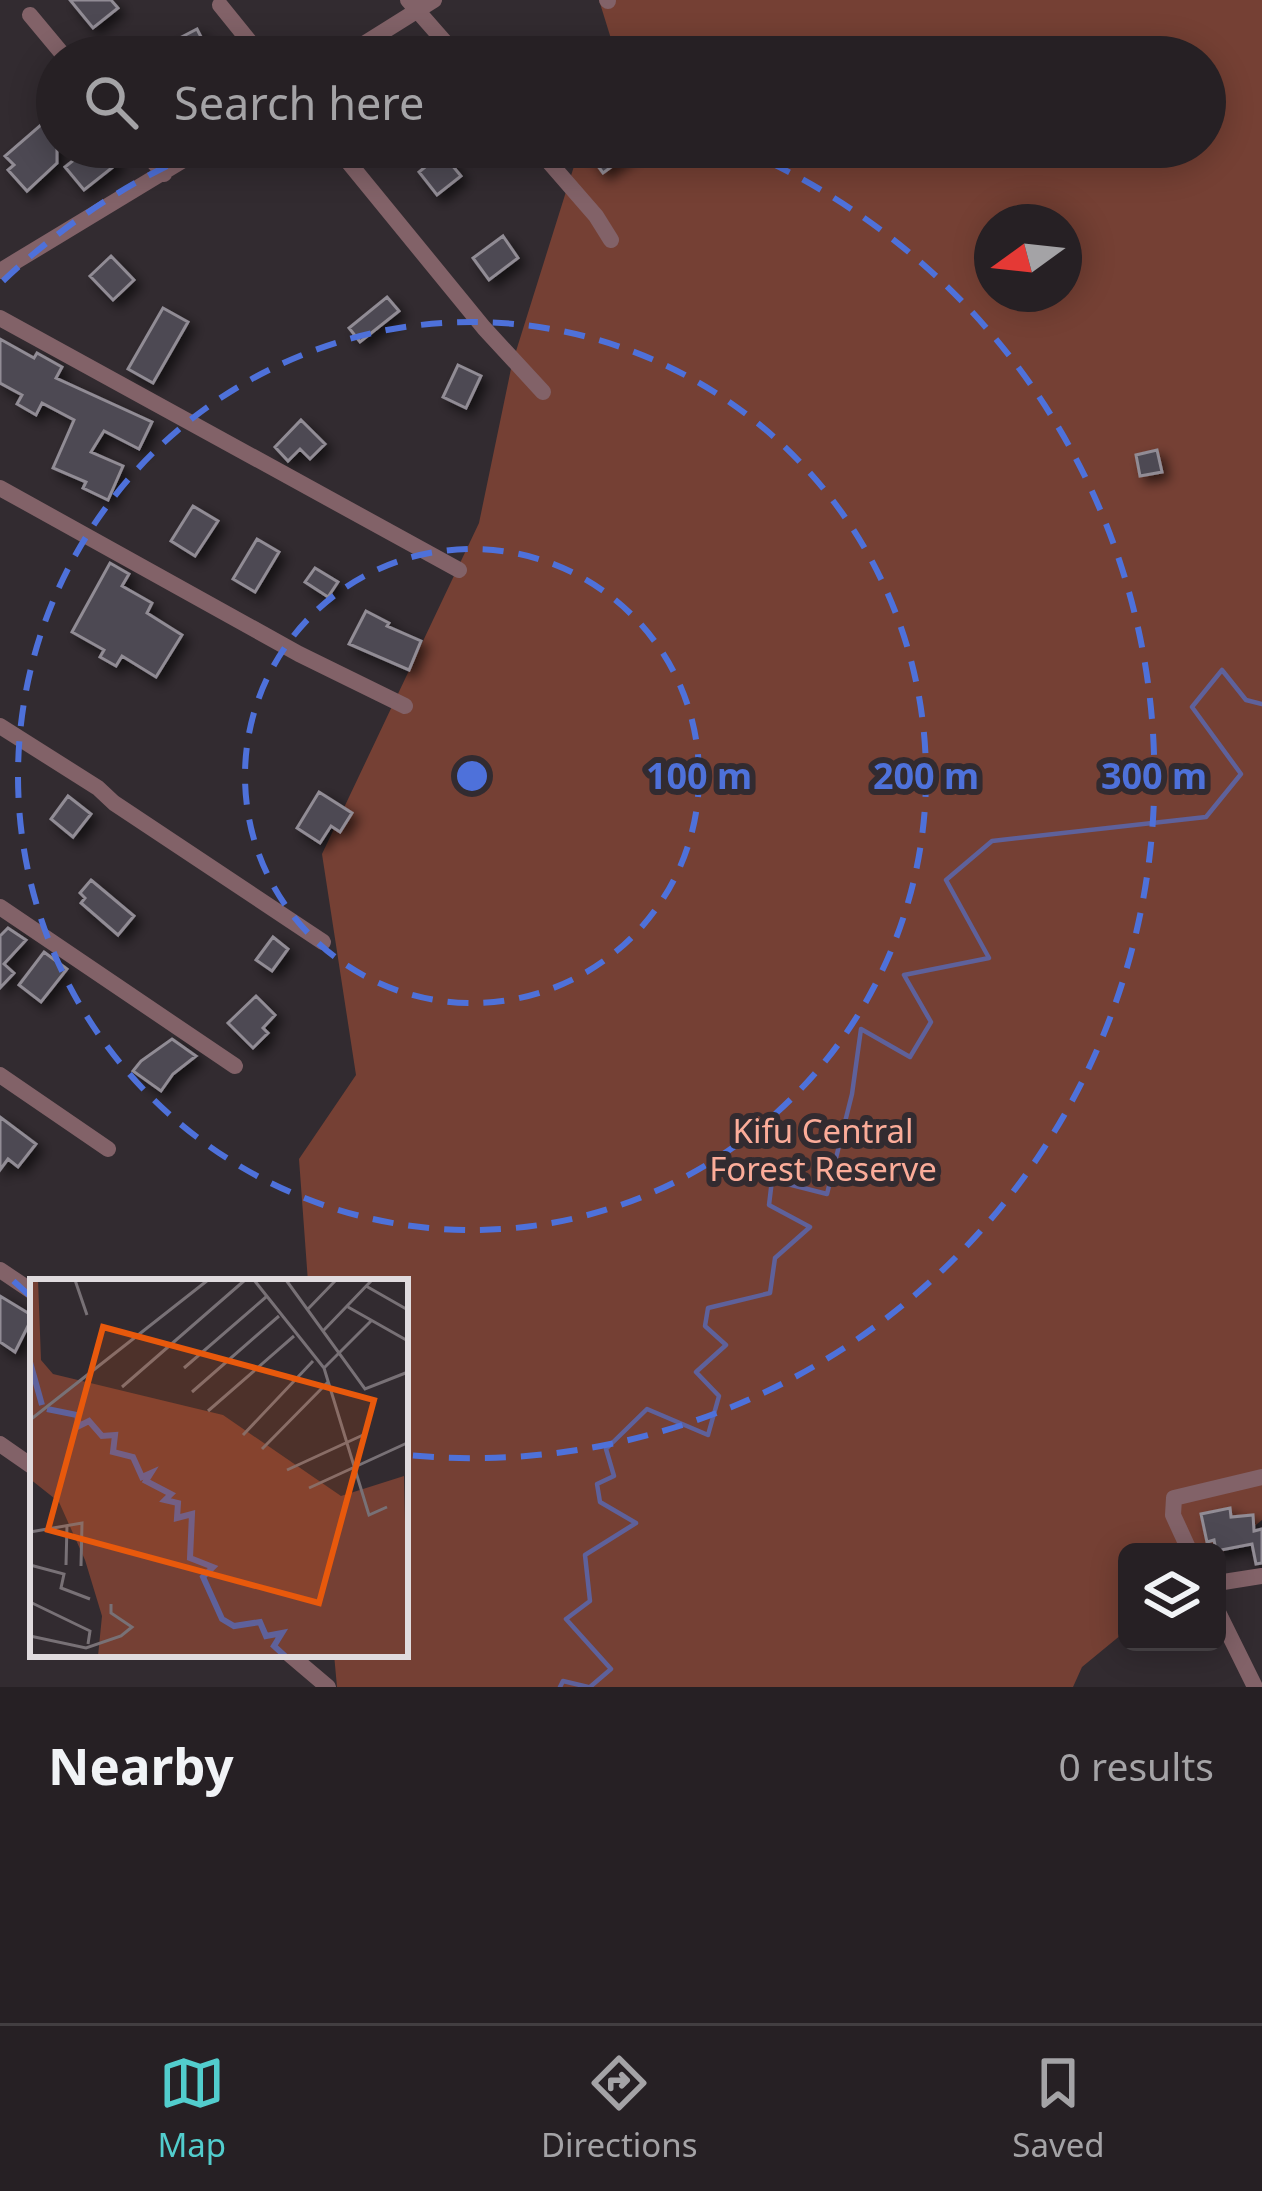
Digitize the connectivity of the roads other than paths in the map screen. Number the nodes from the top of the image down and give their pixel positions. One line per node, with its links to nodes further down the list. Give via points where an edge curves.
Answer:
1 (434, 0): 3 (street)
2 (220, 5): 6 (street)
3 (413, 5): 7 (street); 8 (street)
4 (30, 15): 5 (street)
5 (48, 36)
6 (245, 36)
7 (371, 36)
8 (440, 36)
9 (159, 168): 13 (street)
10 (173, 168): 13 (street)
11 (352, 168): 17 (street)
12 (554, 168): 14 (street)
13 (164, 174): 15 (street)
14 (611, 240)
15 (0, 271)
16 (0, 318): 19 (street)
17 (543, 392)
18 (0, 488): 20 (street)
19 (460, 570)
20 (405, 706)
21 (0, 727): 23 (street)
22 (0, 907): 24 (street)
23 (323, 942)
24 (235, 1066)
25 (0, 1075): 26 (street)
26 (108, 1149)
27 (0, 1270): 28 (street)
28 (30, 1290)
29 (0, 1444): 30 (street)
30 (30, 1465)
31 (1262, 1478): 32 (street, via 1174,1498)
32 (1186, 1543)
33 (1262, 1576): 34 (street)
34 (1226, 1582)
35 (1226, 1628): 38 (street)
36 (293, 1657): 37 (street)
37 (328, 1687)
38 (1255, 1687)

